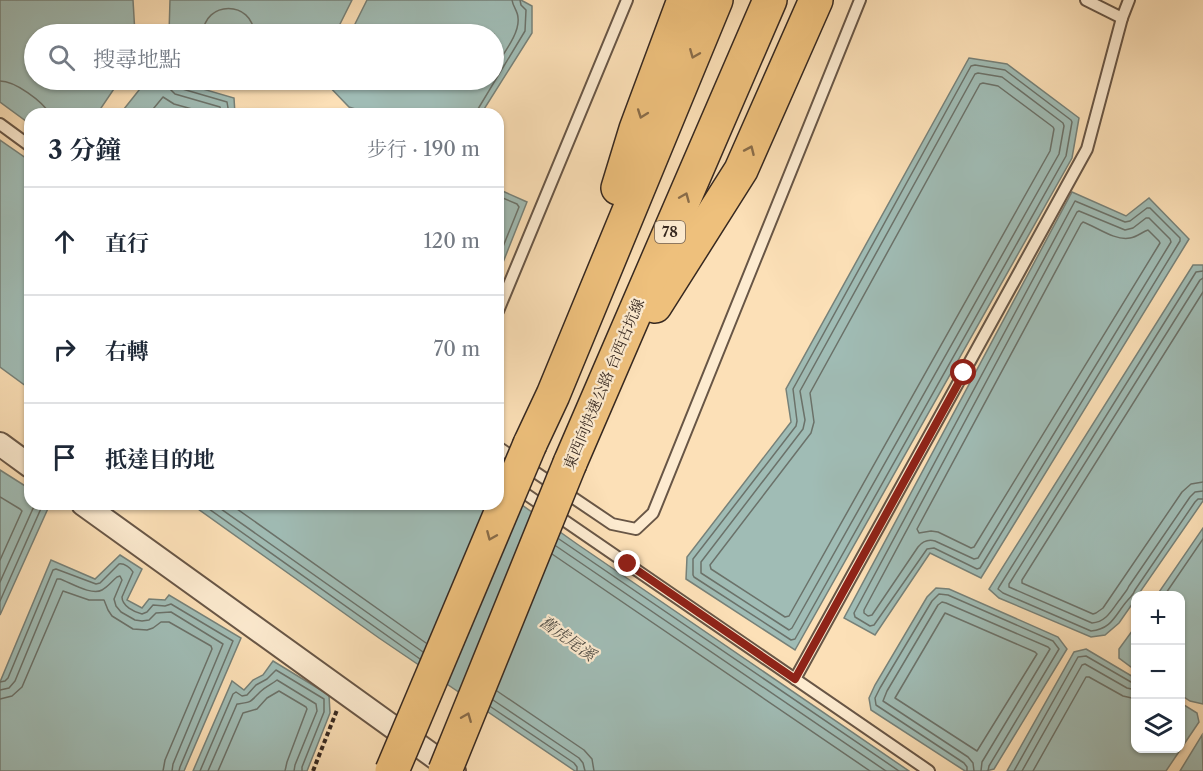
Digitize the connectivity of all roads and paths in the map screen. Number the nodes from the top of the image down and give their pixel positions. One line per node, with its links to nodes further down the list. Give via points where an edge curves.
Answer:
1 (627, 0): 12 (lane)
2 (684, 0): 13 (highway, one-way to 13, via 636,129)
3 (716, 0): 13 (highway, one-way to 13)
4 (770, 0): 14 (highway, 東西向快速公路 台西古坑線 / 78, one-way to 4)
5 (816, 0): 14 (highway, one-way to 5, via 741,170)
6 (860, 0): 16 (lane, via 653,513 636,529 612,524)
7 (1086, 0): 9 (lane)
8 (1129, 0): 9 (lane)
9 (1122, 18): 22 (lane, via 1087,149)
10 (0, 124): 11 (lane)
11 (24, 142)
12 (504, 296)
13 (553, 395): 19 (highway, one-way to 19, bridge)
14 (599, 397): 26 (highway, 東西向快速公路 台西古坑線 / 78, one-way to 14, bridge)
15 (0, 444): 17 (street)
16 (504, 451)
17 (24, 462)
18 (504, 479): 22 (lane)
19 (504, 506)
20 (91, 510): 23 (street)
21 (502, 510): 25 (highway, one-way to 25, bridge)
22 (795, 679): 28 (lane)
23 (344, 692): 24 (path); 27 (street)
24 (313, 771)
25 (392, 771)
26 (445, 771)
27 (454, 771)
28 (929, 771)

